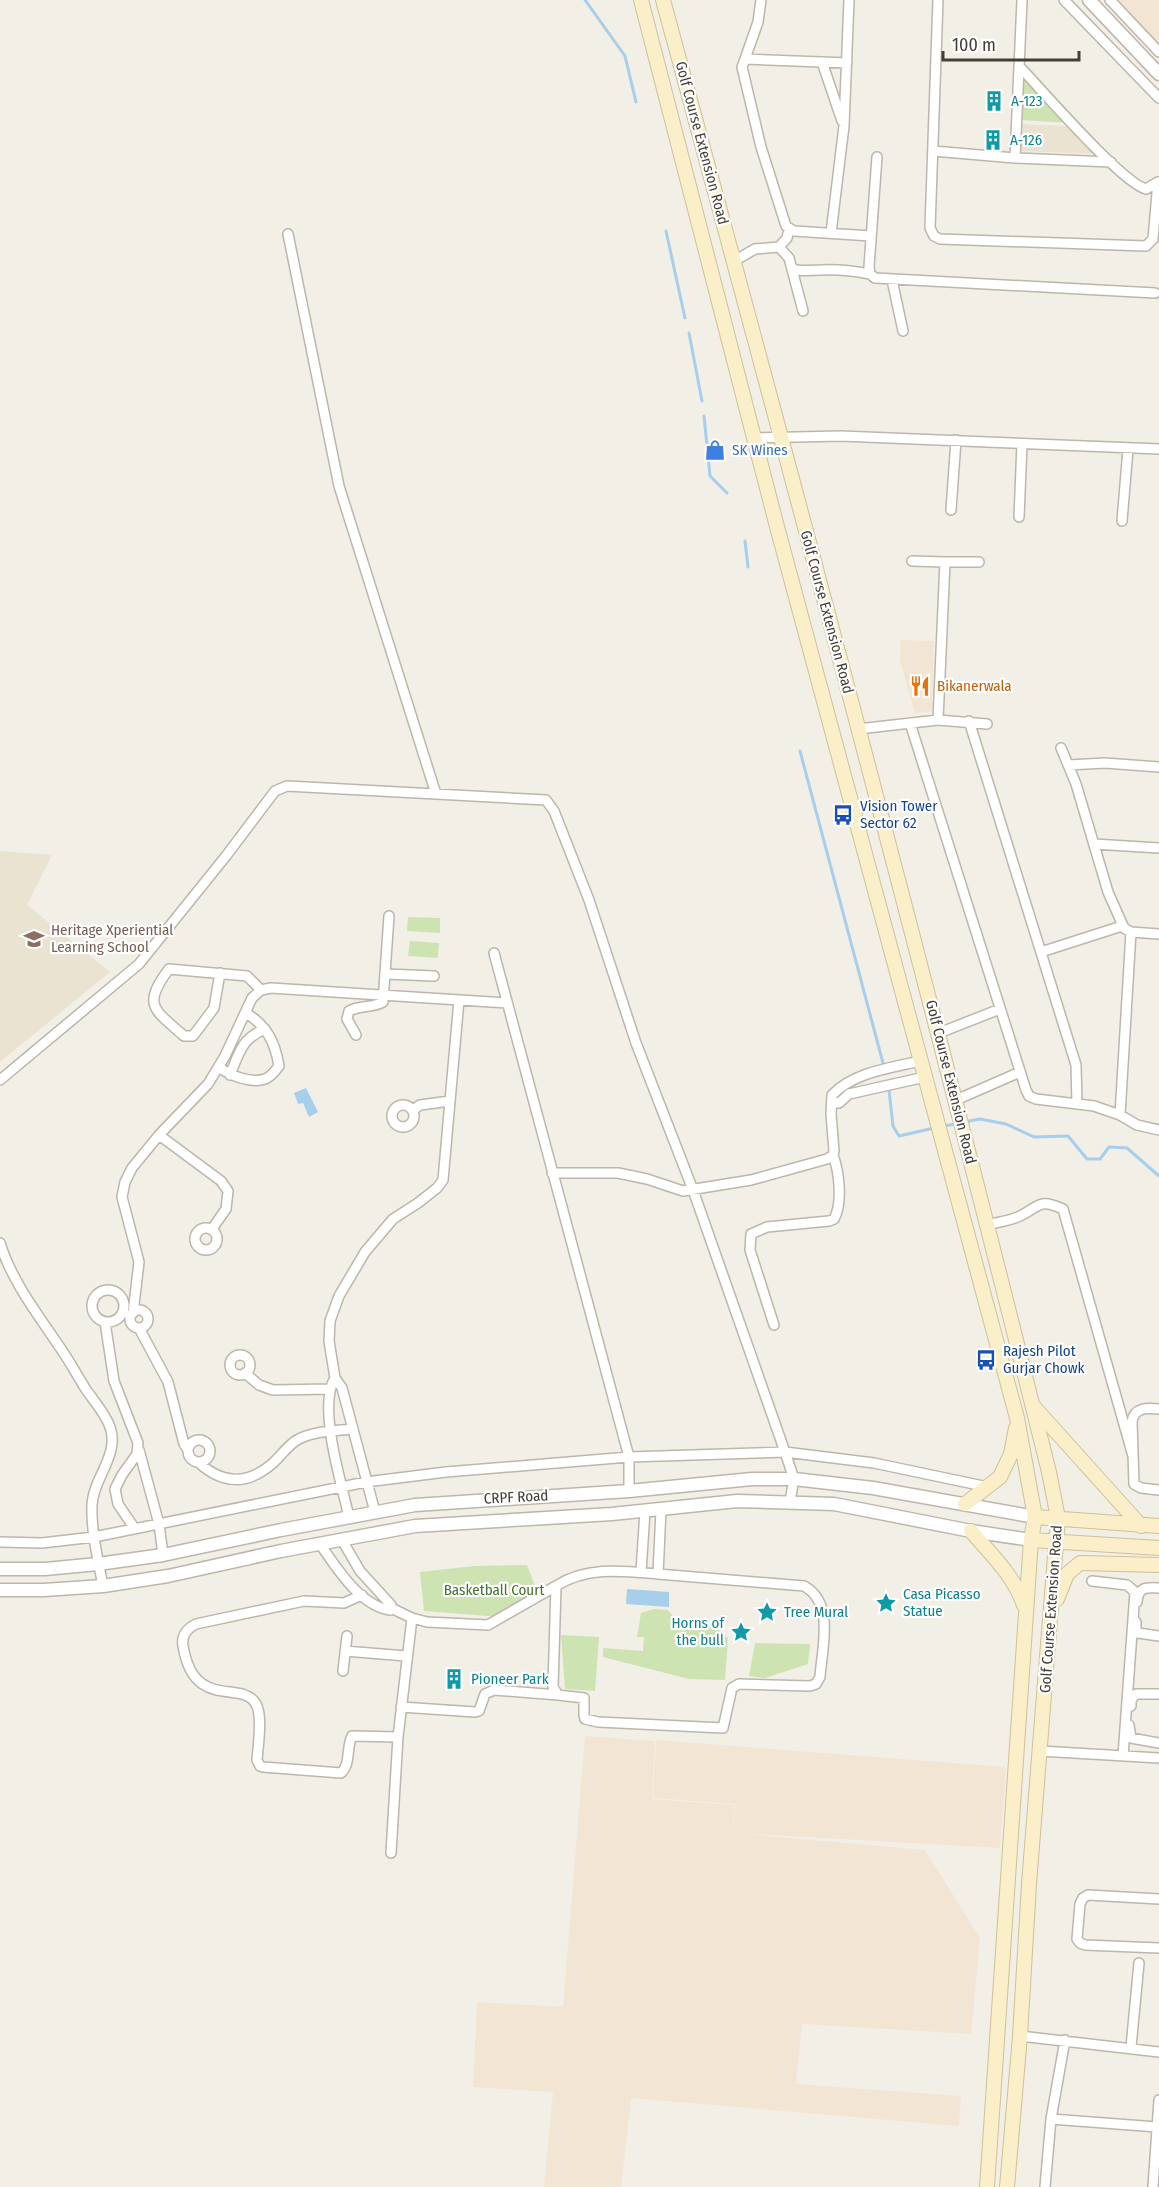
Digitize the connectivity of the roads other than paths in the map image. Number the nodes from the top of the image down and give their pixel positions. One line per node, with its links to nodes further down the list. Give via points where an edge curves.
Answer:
1 (641, 0): 38 (main road, Golf Course Extension Road)
2 (663, 0): 30 (main road, Golf Course Extension Road)
3 (761, 0): 13 (street)
4 (849, 0): 15 (street)
5 (938, 0): 20 (street)
6 (1022, 0): 16 (street)
7 (1064, 0): 18 (street)
8 (1089, 0): 11 (street)
9 (1110, 0): 10 (street)
10 (1118, 8): 11 (street); 12 (street)
11 (1105, 17): 17 (street)
12 (1159, 52)
13 (745, 59): 14 (street); 25 (street, via 742,67 749,102)
14 (822, 62): 15 (street); 19 (street)
15 (848, 63): 19 (street)
16 (1019, 66): 22 (street); 23 (street)
17 (1159, 74)
18 (1159, 98)
19 (844, 126): 26 (street)
20 (933, 151): 22 (street); 24 (street, via 930,228 940,239 1146,246 1153,239)
21 (877, 157): 28 (street)
22 (1015, 158): 23 (street)
23 (1111, 162): 24 (street, via 1140,187 1146,189)
24 (1158, 182)
25 (789, 229): 26 (street); 29 (street)
26 (831, 233): 28 (street)
27 (288, 234): 57 (street, via 339,486)
28 (871, 236): 32 (street)
29 (779, 247): 30 (street, via 755,249); 31 (street, via 789,258)
30 (734, 261): 37 (main road, Golf Course Extension Road)
31 (792, 270): 32 (street); 35 (street)
32 (870, 274): 33 (street)
33 (892, 280): 34 (street); 36 (street)
34 (1155, 293)
35 (803, 310)
36 (903, 331)
37 (780, 436): 38 (street); 39 (street); 53 (main road, Golf Course Extension Road)
38 (754, 438): 78 (main road, Golf Course Extension Road)
39 (956, 440): 40 (street); 43 (street)
40 (1022, 444): 41 (street); 44 (street)
41 (1128, 449): 42 (street); 45 (street)
42 (1159, 449)
43 (951, 510)
44 (1019, 517)
45 (1122, 521)
46 (912, 561): 47 (street)
47 (945, 562): 48 (street); 49 (street)
48 (979, 562)
49 (938, 720): 50 (street); 51 (street)
50 (969, 721): 52 (street); 64 (street)
51 (910, 723): 53 (street); 73 (street)
52 (987, 724)
53 (858, 729): 76 (main road, Golf Course Extension Road)
54 (1061, 748): 55 (street)
55 (1068, 765): 56 (street); 58 (street)
56 (1159, 767)
57 (436, 794): 83 (street, via 286,786 275,791 139,964); 94 (street, via 550,803)
58 (1094, 844): 59 (street); 61 (street)
59 (1159, 848)
60 (389, 916): 67 (street)
61 (1122, 926): 62 (street); 64 (street)
62 (1131, 932): 63 (street); 89 (street)
63 (1159, 934)
64 (1041, 952): 87 (street, via 1076,1065)
65 (494, 953): 72 (street)
66 (220, 973): 66 (street, via 168,969 155,987 156,1010 184,1036 192,1036 214,1008); 69 (street, via 247,976)
67 (386, 974): 68 (street); 70 (street)
68 (434, 976)
69 (261, 990): 70 (street); 74 (street, via 252,998)
70 (384, 995): 71 (street); 77 (street, via 378,1005 349,1011 347,1019)
71 (459, 1000): 72 (street); 85 (street)
72 (507, 1003): 93 (street)
73 (1000, 1010): 76 (street); 80 (street)
74 (246, 1013): 75 (street); 79 (street)
75 (265, 1029): 81 (street, via 249,1037); 81 (street, via 279,1066 264,1080)
76 (939, 1033): 84 (main road, Golf Course Extension Road)
77 (356, 1035)
78 (920, 1061): 82 (main road, Golf Course Extension Road); 86 (street, via 841,1085 832,1095)
79 (219, 1067): 81 (street); 91 (street)
80 (1020, 1072): 84 (street); 87 (street, via 1029,1096)
81 (230, 1075)
82 (925, 1077): 86 (street, via 849,1094 839,1103); 99 (main road, Golf Course Extension Road)
83 (0, 1080)
84 (956, 1100): 95 (main road, Golf Course Extension Road)
85 (450, 1101): 88 (street, via 420,1105); 105 (street, via 443,1180 393,1219 352,1272 333,1308 329,1341)
86 (832, 1102): 92 (street)
87 (1077, 1104): 89 (street)
88 (413, 1110)
89 (1120, 1114): 90 (street, via 1137,1125)
90 (1159, 1130)
91 (159, 1135): 96 (street, via 221,1181 228,1191 226,1209); 100 (street, via 132,1168 122,1190 139,1262)
92 (833, 1155): 94 (street, via 751,1180); 102 (street, via 838,1176 834,1219 767,1227 751,1234 750,1250)
93 (552, 1173): 94 (street, via 618,1173 674,1189); 116 (street)
94 (693, 1190): 114 (street)
95 (987, 1225): 98 (main road, Golf Course Extension Road); 115 (street, via 1018,1217 1040,1203 1063,1209)
96 (212, 1229)
97 (0, 1243): 137 (street, via 31,1305 110,1427 110,1453 95,1486 92,1504)
98 (998, 1267): 99 (main road); 107 (main road, Golf Course Extension Road)
99 (979, 1274): 109 (main road, Golf Course Extension Road)
100 (133, 1313): 103 (street, via 130,1322); 103 (street, via 140,1311 147,1316 147,1324)
101 (105, 1322): 112 (street, via 114,1382)
102 (774, 1325)
103 (139, 1328): 113 (street, via 168,1382)
104 (245, 1373): 106 (street, via 273,1390)
105 (334, 1378): 106 (street); 110 (street, via 342,1388)
106 (330, 1389): 111 (street)
107 (1032, 1406): 131 (main road, Golf Course Extension Road); 133 (main road)
108 (1159, 1409): 115 (street, via 1144,1408 1133,1416)
109 (1017, 1418): 121 (main road, via 1011,1454 1000,1478); 130 (main road, Golf Course Extension Road)
110 (352, 1429): 111 (street); 119 (street)
111 (331, 1432): 117 (street, via 299,1439 271,1465 250,1477 219,1478); 120 (street)
112 (139, 1449): 132 (street); 135 (street, via 115,1489 118,1504)
113 (188, 1450): 117 (street); 117 (street, via 198,1440 207,1444 209,1455)
114 (785, 1452): 116 (street); 118 (street); 121 (street, via 874,1463)
115 (1133, 1456): 122 (street, via 1134,1484)
116 (629, 1457): 119 (street); 123 (street)
117 (198, 1462)
118 (794, 1479): 123 (street, CRPF Road, via 752,1479); 124 (street); 125 (street, CRPF Road)
119 (366, 1482): 120 (street); 128 (street)
120 (342, 1486): 129 (street); 132 (street)
121 (988, 1487): 125 (main road)
122 (1159, 1490)
123 (629, 1491): 128 (street, CRPF Road, via 455,1501)
124 (790, 1501): 126 (street, via 737,1501); 136 (street, via 834,1504)
125 (965, 1504): 130 (street, CRPF Road)
126 (661, 1510): 127 (street); 151 (street)
127 (645, 1511): 138 (street, via 444,1523); 149 (street)
128 (375, 1512): 129 (street, CRPF Road)
129 (349, 1517): 144 (street, CRPF Road)
130 (1035, 1517): 131 (main road); 139 (main road, Golf Course Extension Road)
131 (1058, 1518): 133 (main road); 141 (main road, Golf Course Extension Road)
132 (159, 1524): 135 (street); 144 (street)
133 (1141, 1526): 134 (main road)
134 (1159, 1526)
135 (135, 1529): 137 (street)
136 (971, 1531): 139 (street); 161 (main road, via 1019,1590)
137 (94, 1537): 140 (street); 145 (street)
138 (342, 1540): 142 (street); 147 (street)
139 (1031, 1540): 141 (main road); 161 (main road, Golf Course Extension Road)
140 (0, 1542)
141 (1055, 1542): 143 (main road); 159 (main road, Golf Course Extension Road)
142 (320, 1544): 150 (street); 152 (street)
143 (1159, 1548)
144 (169, 1554): 145 (street, CRPF Road); 150 (street)
145 (98, 1564): 148 (street, CRPF Road); 154 (street)
146 (1159, 1565): 159 (main road, via 1080,1563 1067,1574)
147 (357, 1566): 152 (street); 160 (street)
148 (0, 1569)
149 (641, 1572): 151 (street); 155 (street, via 600,1572)
150 (180, 1574): 154 (street)
151 (658, 1574): 169 (street, via 804,1586 814,1592 825,1617 820,1677 816,1684 739,1684 732,1688 723,1728 598,1722 584,1717 584,1698)
152 (341, 1576): 158 (street)
153 (1092, 1581): 174 (street, via 1127,1585 1135,1592)
154 (103, 1586): 157 (street)
155 (556, 1586): 162 (street, via 488,1625); 169 (street, via 553,1681)
156 (1159, 1588): 164 (street, via 1146,1587 1139,1593 1136,1630 1143,1635)
157 (0, 1590)
158 (362, 1595): 160 (street, via 386,1610); 171 (street, via 344,1603 304,1601 196,1624 185,1633 183,1649 202,1685 245,1695 256,1704 260,1766 341,1773 346,1768 352,1736)
159 (1052, 1605): 173 (main road, Golf Course Extension Road)
160 (391, 1608): 162 (street)
161 (1026, 1610): 187 (main road, Golf Course Extension Road)
162 (412, 1618): 166 (street)
163 (347, 1636): 165 (street)
164 (1159, 1636)
165 (345, 1651): 166 (street); 167 (street)
166 (406, 1656): 170 (street)
167 (343, 1671)
168 (1159, 1694): 172 (street, via 1136,1694 1131,1700 1129,1732 1131,1738)
169 (558, 1695): 170 (street, via 494,1690 485,1694 479,1711 475,1712)
170 (401, 1707): 171 (street)
171 (398, 1737): 176 (street)
172 (1159, 1743)
173 (1040, 1751): 174 (street); 180 (main road, Golf Course Extension Road)
174 (1123, 1756): 175 (street)
175 (1159, 1758)
176 (391, 1853)
177 (1159, 1899): 178 (street, via 1088,1894 1080,1904 1077,1939 1085,1945)
178 (1159, 1948)
179 (1139, 1963): 182 (street)
180 (1020, 2036): 181 (street); 188 (main road, Golf Course Extension Road)
181 (1065, 2040): 182 (street); 185 (street)
182 (1131, 2047): 183 (street)
183 (1159, 2052)
184 (1159, 2100): 186 (street)
185 (1051, 2119): 186 (street); 189 (street)
186 (1157, 2127): 190 (street)
187 (987, 2187)
188 (1007, 2187)
189 (1045, 2187)
190 (1153, 2187)

